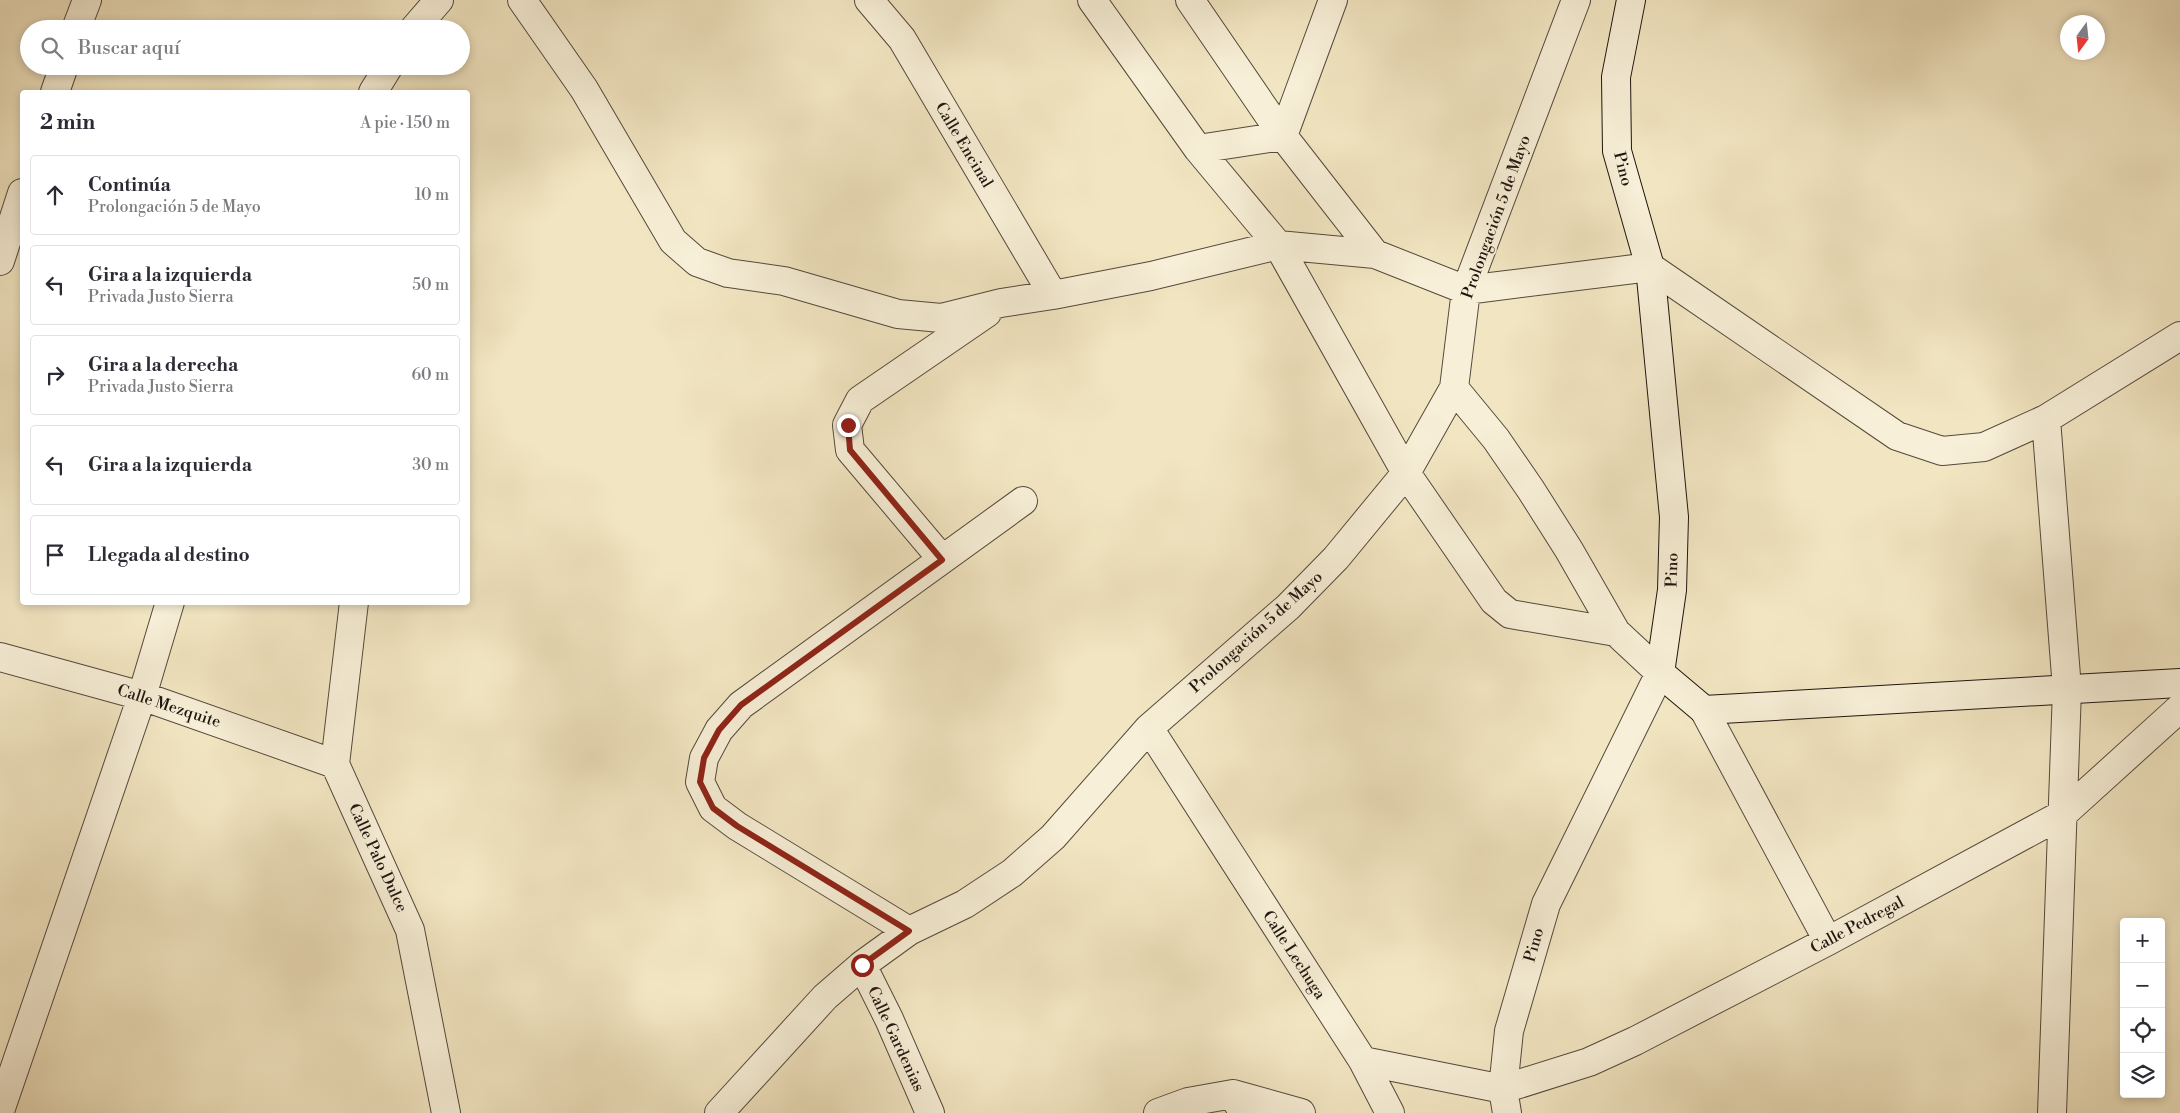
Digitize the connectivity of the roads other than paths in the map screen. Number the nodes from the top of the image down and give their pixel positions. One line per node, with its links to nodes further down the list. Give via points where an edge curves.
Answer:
1 (87, 0): 10 (street)
2 (438, 0): 11 (street)
3 (522, 0): 26 (street, via 584,89 672,241 697,262 728,273 784,281 898,314 941,318)
4 (869, 0): 25 (street, Calle Encinal, via 902,39)
5 (1092, 0): 17 (street)
6 (1190, 0): 16 (street)
7 (1333, 0): 16 (street)
8 (1576, 0): 24 (street, Prolongación 5 de Mayo)
9 (1631, 0): 23 (street, Pino, via 1616,77 1618,151)
10 (79, 20)
11 (421, 20)
12 (61, 75): 14 (street)
13 (383, 75): 15 (street)
14 (57, 90)
15 (374, 90)
16 (1283, 136): 17 (street); 21 (street)
17 (1198, 149): 20 (street)
18 (20, 199): 19 (street)
19 (12, 224): 22 (street)
20 (1278, 245): 21 (street); 25 (street, via 1151,276); 30 (street)
21 (1375, 254): 24 (street)
22 (0, 262)
23 (1650, 267): 24 (street); 29 (street, via 1897,436 1942,452 1984,447); 37 (street, Pino, via 1674,517 1672,590)
24 (1466, 290): 28 (street, Prolongación 5 de Mayo)
25 (1053, 295): 26 (street)
26 (1001, 303): 32 (street, via 860,400 848,425 850,450)
27 (2180, 336): 29 (street)
28 (1454, 388): 30 (street, Prolongación 5 de Mayo); 35 (street, via 1496,439 1531,490)
29 (2046, 419): 39 (street)
30 (1406, 473): 35 (street, via 1494,601 1510,614); 43 (street, Prolongación 5 de Mayo, via 1336,558 1288,607)
31 (1023, 501): 32 (street)
32 (942, 560): 46 (street, via 741,705 719,730 704,758 700,782 713,808 737,826)
33 (169, 605): 40 (street)
34 (354, 605): 44 (street)
35 (1616, 632): 37 (street)
36 (0, 657): 40 (street, Calle Mezquite)
37 (1660, 673): 42 (street); 50 (street, Pino, via 1546,904 1509,1030)
38 (2180, 683): 39 (street)
39 (2067, 688): 42 (street); 45 (street)
40 (142, 696): 44 (street, Calle Mezquite); 52 (street)
41 (2180, 708): 45 (street, Calle Pedregal)
42 (1704, 710): 47 (street)
43 (1149, 728): 46 (street, Prolongación 5 de Mayo, via 1054,837 1012,873 965,904); 49 (street, Calle Lechuga)
44 (335, 764): 53 (street, Calle Palo Dulce, via 410,930)
45 (2063, 814): 47 (street, Calle Pedregal); 59 (street)
46 (909, 931): 48 (street, Prolongación 5 de Mayo)
47 (1828, 941): 50 (street, Calle Pedregal, via 1635,1041)
48 (862, 965): 54 (street, Prolongación 5 de Mayo, via 825,997); 55 (street, Calle Gardenias)
49 (1363, 1062): 50 (street); 58 (street, Calle Lechuga)
50 (1505, 1101)
51 (1238, 1104): 56 (street, via 1188,1102); 57 (street)
52 (0, 1111)
53 (446, 1113)
54 (718, 1113)
55 (930, 1113)
56 (1158, 1113)
57 (1301, 1113)
58 (1390, 1113)
59 (2052, 1113)

